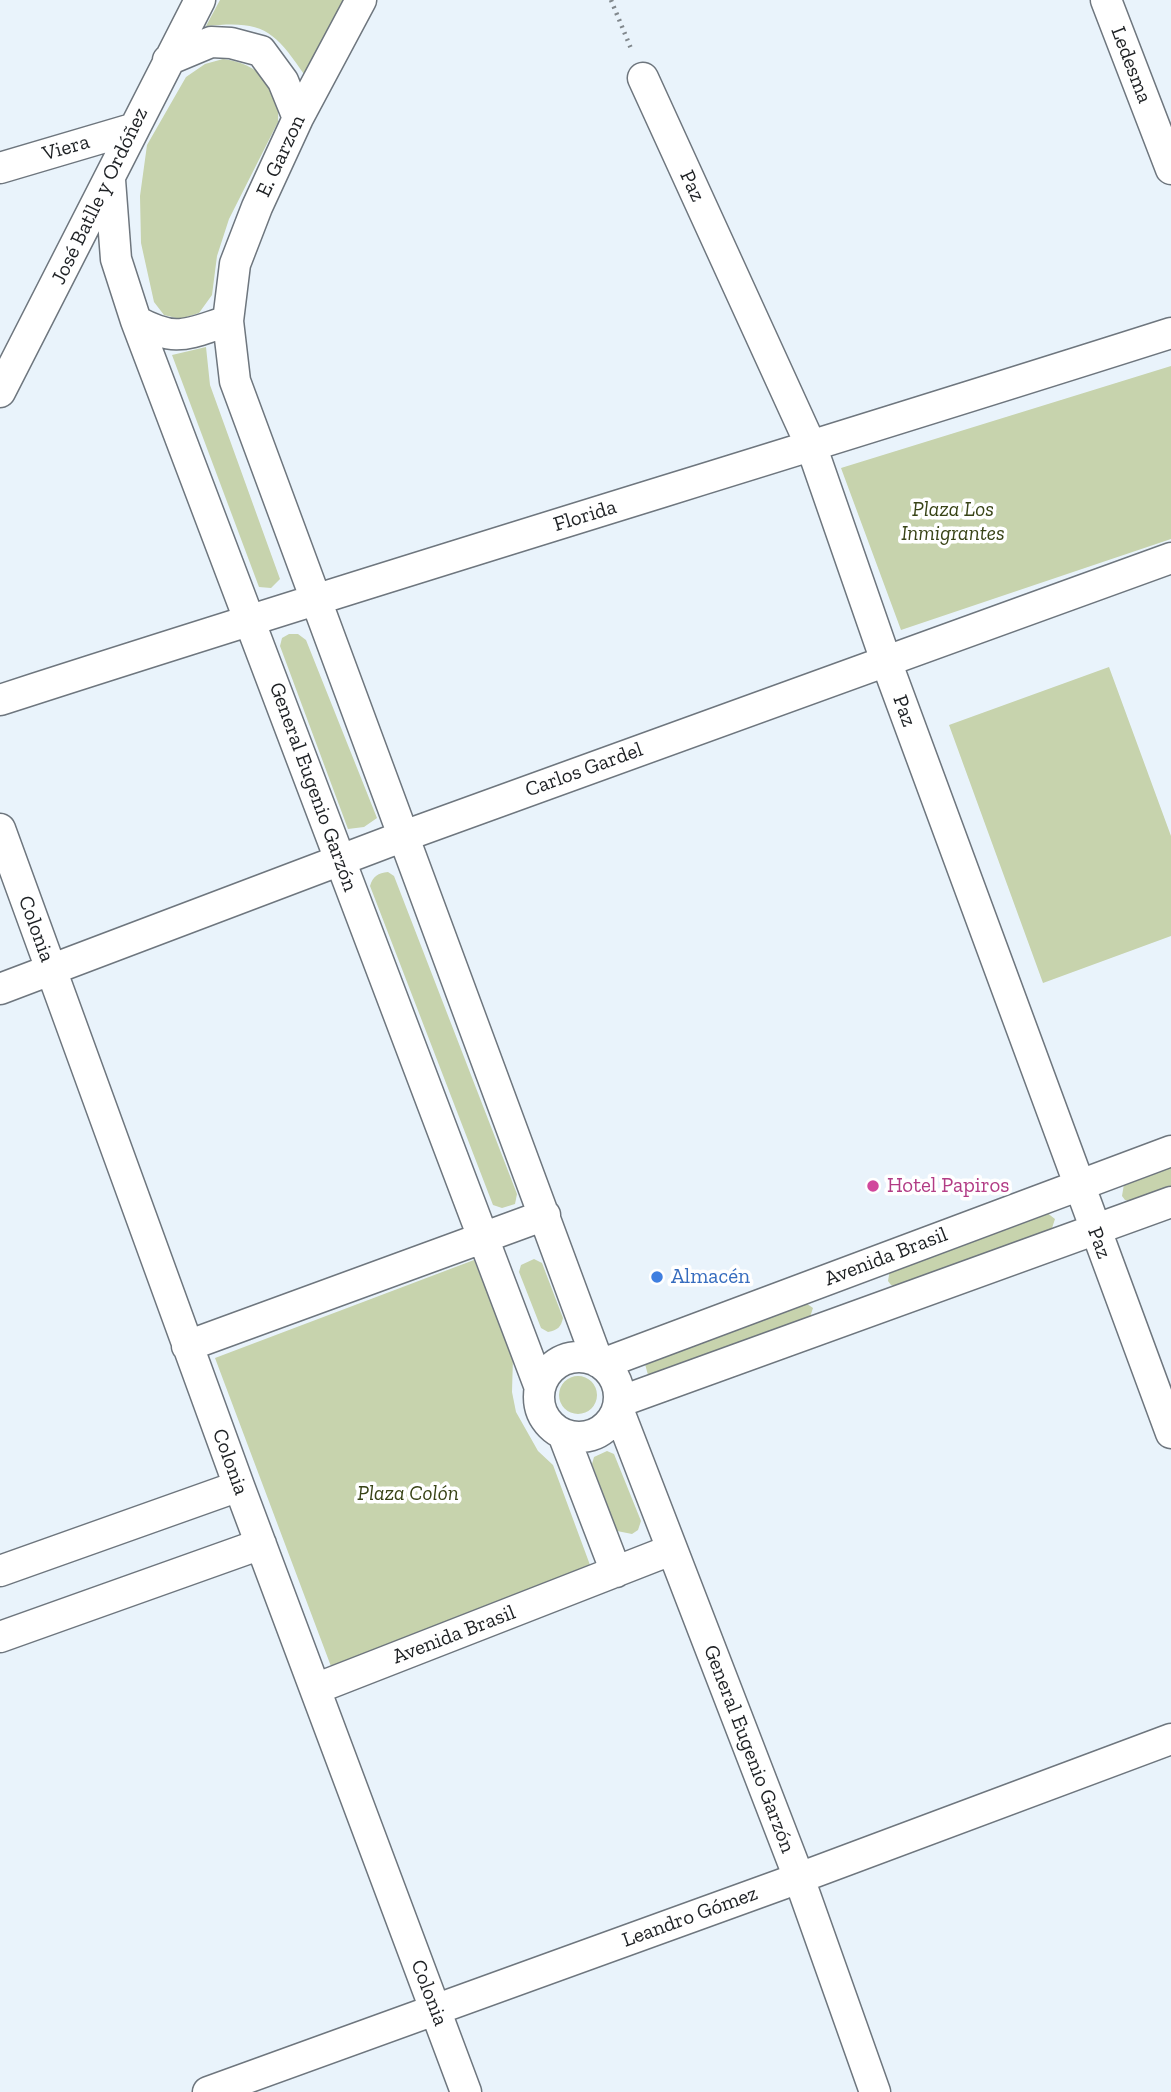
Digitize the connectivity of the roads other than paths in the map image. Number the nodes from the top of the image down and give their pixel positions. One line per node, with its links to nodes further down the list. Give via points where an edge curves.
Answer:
1 (200, 0): 4 (street, José Batlle y Ordóñez)
2 (361, 0): 6 (street, E. Garzon)
3 (1106, 0): 9 (street, Ledesma)
4 (168, 60): 6 (street, via 211,42 261,51 283,80); 7 (street, José Batlle y Ordóñez)
5 (643, 78): 15 (street, Paz)
6 (298, 118): 12 (street, E. Garzon, via 235,264)
7 (132, 129): 8 (street, Viera); 10 (street, José Batlle y Ordóñez)
8 (0, 168)
9 (1171, 169)
10 (110, 180): 11 (street, General Eugenio Garzón, via 117,258); 14 (street, José Batlle y Ordóñez)
11 (136, 321): 12 (street, via 163,335 189,333); 18 (street, General Eugenio Garzón)
12 (228, 321): 17 (street, via 235,381)
13 (1171, 333): 15 (street, Florida)
14 (0, 392)
15 (812, 448): 17 (street, Florida); 19 (street, Paz)
16 (1171, 558): 19 (street, Carlos Gardel)
17 (314, 598): 18 (street, Florida); 22 (street)
18 (251, 619): 20 (street, Florida); 23 (street, General Eugenio Garzón)
19 (886, 660): 22 (street, Carlos Gardel); 27 (street, Paz)
20 (0, 700)
21 (0, 829): 24 (street, Colonia)
22 (404, 836): 23 (street, Carlos Gardel); 29 (street)
23 (340, 862): 24 (street, Carlos Gardel); 31 (street, General Eugenio Garzón)
24 (50, 970): 25 (street, Carlos Gardel); 32 (street, Colonia)
25 (0, 989)
26 (1171, 1151): 27 (street, Avenida Brasil)
27 (1078, 1185): 30 (street, Paz); 33 (street, Avenida Brasil)
28 (1171, 1202): 30 (street)
29 (545, 1215): 31 (street); 33 (street)
30 (1094, 1230): 35 (street); 36 (street, Paz)
31 (484, 1237): 32 (street); 34 (street, General Eugenio Garzón)
32 (187, 1346): 38 (street, Colonia)
33 (600, 1363): 34 (street, via 569,1358 546,1374); 35 (street, via 612,1374)
34 (540, 1388): 37 (street, via 543,1415)
35 (618, 1405): 37 (street, via 609,1423 596,1433 580,1437); 40 (street, General Eugenio Garzón)
36 (1171, 1433)
37 (563, 1434): 42 (street)
38 (239, 1486): 39 (street, Colonia); 41 (street)
39 (261, 1544): 43 (street); 44 (street, Colonia)
40 (671, 1550): 42 (street, Avenida Brasil); 46 (street, General Eugenio Garzón)
41 (0, 1571)
42 (616, 1572): 44 (street, Avenida Brasil)
43 (0, 1637)
44 (315, 1689): 47 (street, Colonia)
45 (1171, 1739): 46 (street, Leandro Gómez)
46 (799, 1878): 47 (street, Leandro Gómez); 50 (street, General Eugenio Garzón)
47 (435, 2009): 48 (street, Leandro Gómez); 49 (street, Colonia)
48 (208, 2092)
49 (466, 2092)
50 (875, 2092)

